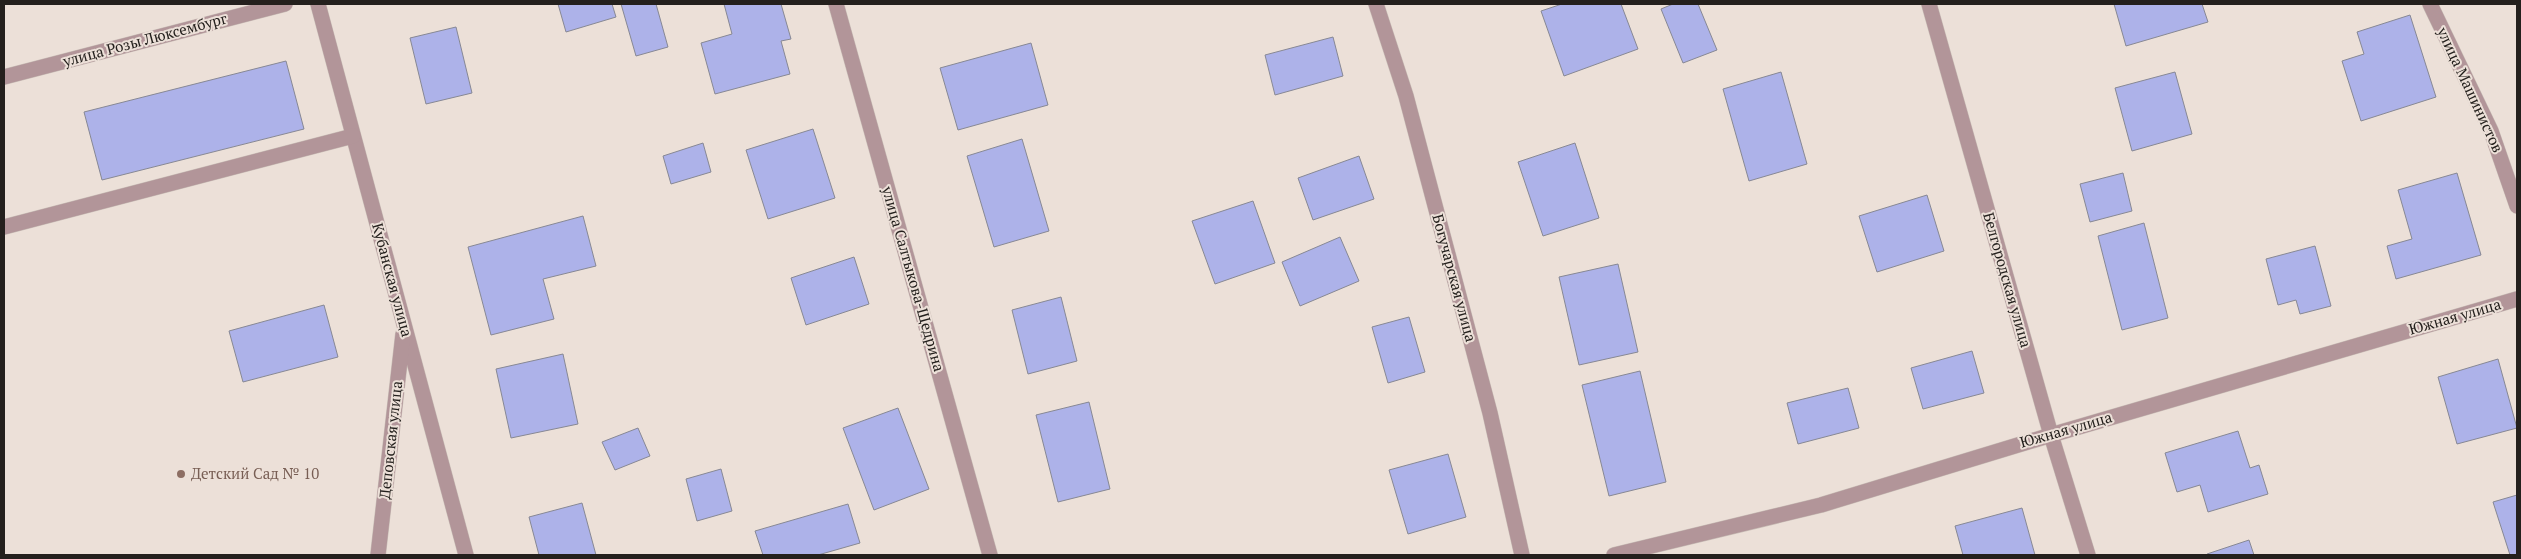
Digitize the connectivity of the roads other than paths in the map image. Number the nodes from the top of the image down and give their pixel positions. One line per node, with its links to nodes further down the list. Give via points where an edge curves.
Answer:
1 (286, 4): 7 (street, улица Розы Люксембург)
2 (318, 4): 8 (street, Кубанская улица)
3 (836, 4): 16 (street, улица Салтыкова-Щедрина)
4 (1376, 4): 17 (street, Богучарская улица, via 1406,96 1490,413)
5 (1929, 4): 13 (street, Белгородская улица)
6 (2430, 4): 9 (street, улица Машинистов, via 2491,131)
7 (4, 77)
8 (353, 136): 10 (street); 12 (street, Кубанская улица)
9 (2517, 206)
10 (4, 227)
11 (2517, 300): 13 (street, Южная улица)
12 (404, 326): 14 (street, Деповская улица); 15 (street, Кубанская улица)
13 (2051, 435): 18 (street, Южная улица, via 1820,505); 19 (street, Белгородская улица)
14 (378, 555)
15 (466, 555)
16 (990, 555)
17 (1522, 555)
18 (1614, 555)
19 (2088, 555)

